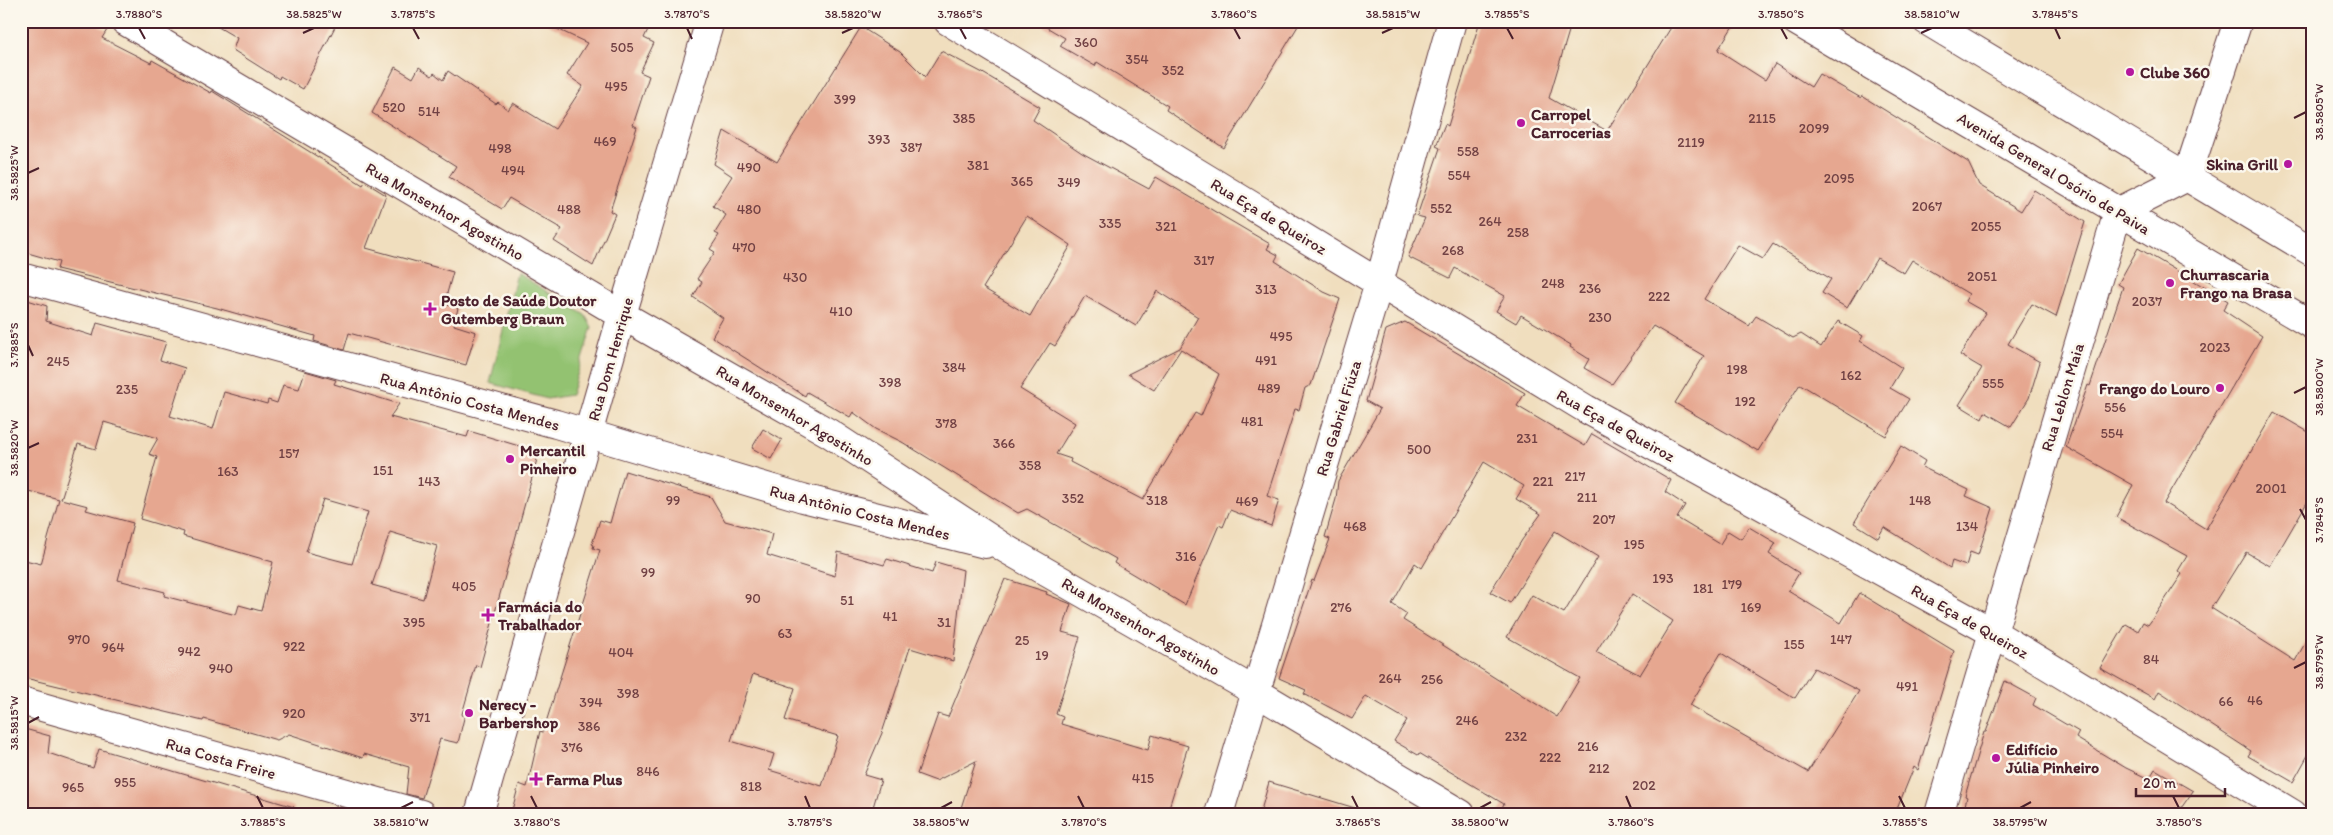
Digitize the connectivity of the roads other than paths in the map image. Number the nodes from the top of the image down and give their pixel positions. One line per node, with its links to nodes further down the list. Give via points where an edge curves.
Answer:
1 (125, 21): 13 (street, Rua Monsenhor Agostinho)
2 (710, 21): 13 (street, Rua Dom Henrique)
3 (948, 21): 12 (street, Rua Eça de Queiroz)
4 (1452, 21): 12 (street, Rua Gabriel Fiúza)
5 (1796, 21): 9 (street, Avenida General Osório de Paiva)
6 (1927, 21): 8 (street)
7 (2238, 21): 8 (street)
8 (2186, 177): 9 (street); 10 (street)
9 (2118, 212): 14 (street, Avenida General Osório de Paiva); 17 (street, Rua Leblon Maia)
10 (2312, 252)
11 (21, 277): 15 (street, Rua Antônio Costa Mendes)
12 (1379, 283): 17 (street, Rua Eça de Queiroz, via 1586,409); 18 (street, Rua Gabriel Fiúza)
13 (622, 315): 15 (street, Rua Dom Henrique); 16 (street, Rua Monsenhor Agostinho, via 829,433)
14 (2312, 325)
15 (589, 434): 16 (street, Rua Antônio Costa Mendes, via 803,498); 21 (street, Rua Dom Henrique)
16 (1006, 549): 18 (street, Rua Monsenhor Agostinho)
17 (1992, 632): 24 (street, Rua Leblon Maia); 25 (street, Rua Eça de Queiroz)
18 (1256, 692): 22 (street, Rua Gabriel Fiúza); 23 (street, Rua Monsenhor Agostinho)
19 (21, 701): 20 (street, Rua Costa Freire)
20 (421, 814)
21 (479, 814)
22 (1219, 814)
23 (1461, 814)
24 (1939, 814)
25 (2293, 814)

